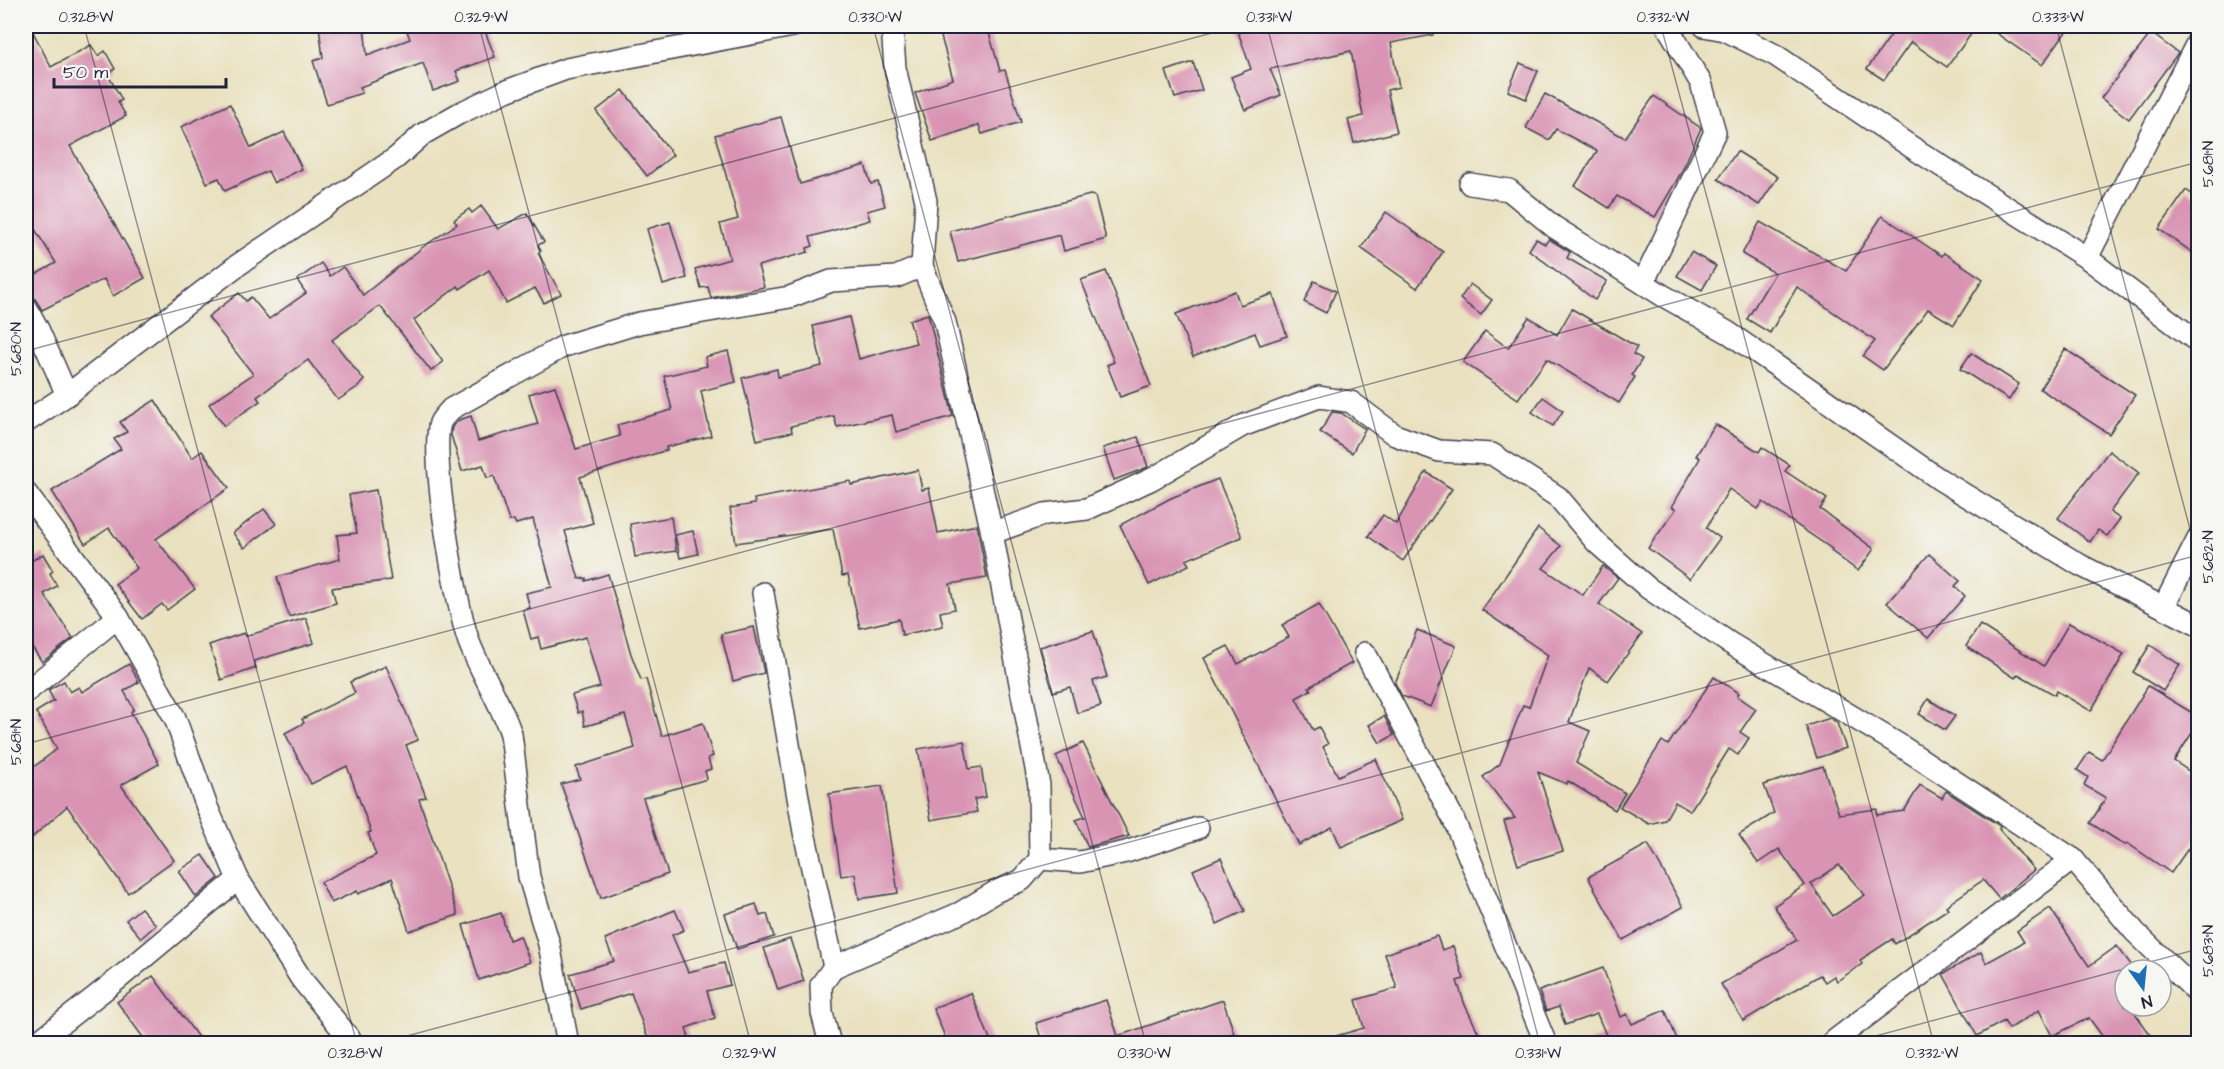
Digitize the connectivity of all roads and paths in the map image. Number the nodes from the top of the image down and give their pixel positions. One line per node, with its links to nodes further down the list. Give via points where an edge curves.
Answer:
1 (793, 26): 14 (street, via 566,69 458,114 423,134 396,158 235,267)
2 (892, 26): 10 (street, via 895,68 926,201)
3 (1667, 26): 11 (street, via 1701,83 1715,132)
4 (1704, 26): 9 (street, via 1725,30 1775,55)
5 (2190, 26): 6 (street)
6 (2199, 32)
7 (2199, 41): 9 (street)
8 (1470, 184): 11 (street, via 1509,190 1554,227)
9 (2087, 258): 13 (street)
10 (922, 266): 17 (street, via 945,322); 34 (street, via 896,277 831,281 790,297 639,323 564,346 451,409 440,422 437,450 451,565 469,641 511,734 529,877 549,944)
11 (1643, 283): 20 (street, via 1729,333 1939,479 2080,566)
12 (26, 307): 14 (street)
13 (2199, 342)
14 (67, 395): 15 (street)
15 (26, 422)
16 (26, 493): 21 (street)
17 (992, 533): 26 (street, via 1039,785); 27 (street, via 1045,514 1087,509 1152,479 1242,426 1319,397 1351,402 1395,435 1439,452 1492,454 1557,497 1598,543 1648,588)
18 (2199, 539): 20 (street)
19 (763, 593): 29 (street, via 804,832)
20 (2164, 606): 22 (street)
21 (118, 617): 24 (street); 28 (street, via 175,718)
22 (2199, 625)
23 (1365, 653): 36 (street, via 1453,818)
24 (26, 692)
25 (1198, 828): 26 (street, via 1126,852 1080,862)
26 (1041, 859): 29 (street, via 1022,880 960,913)
27 (2073, 859): 30 (street, via 2135,932); 31 (street)
28 (238, 879): 32 (street); 33 (street, via 302,980)
29 (834, 967): 35 (street, via 820,985)
30 (2199, 993)
31 (1834, 1041)
32 (35, 1044)
33 (354, 1044)
34 (568, 1044)
35 (830, 1044)
36 (1546, 1044)

